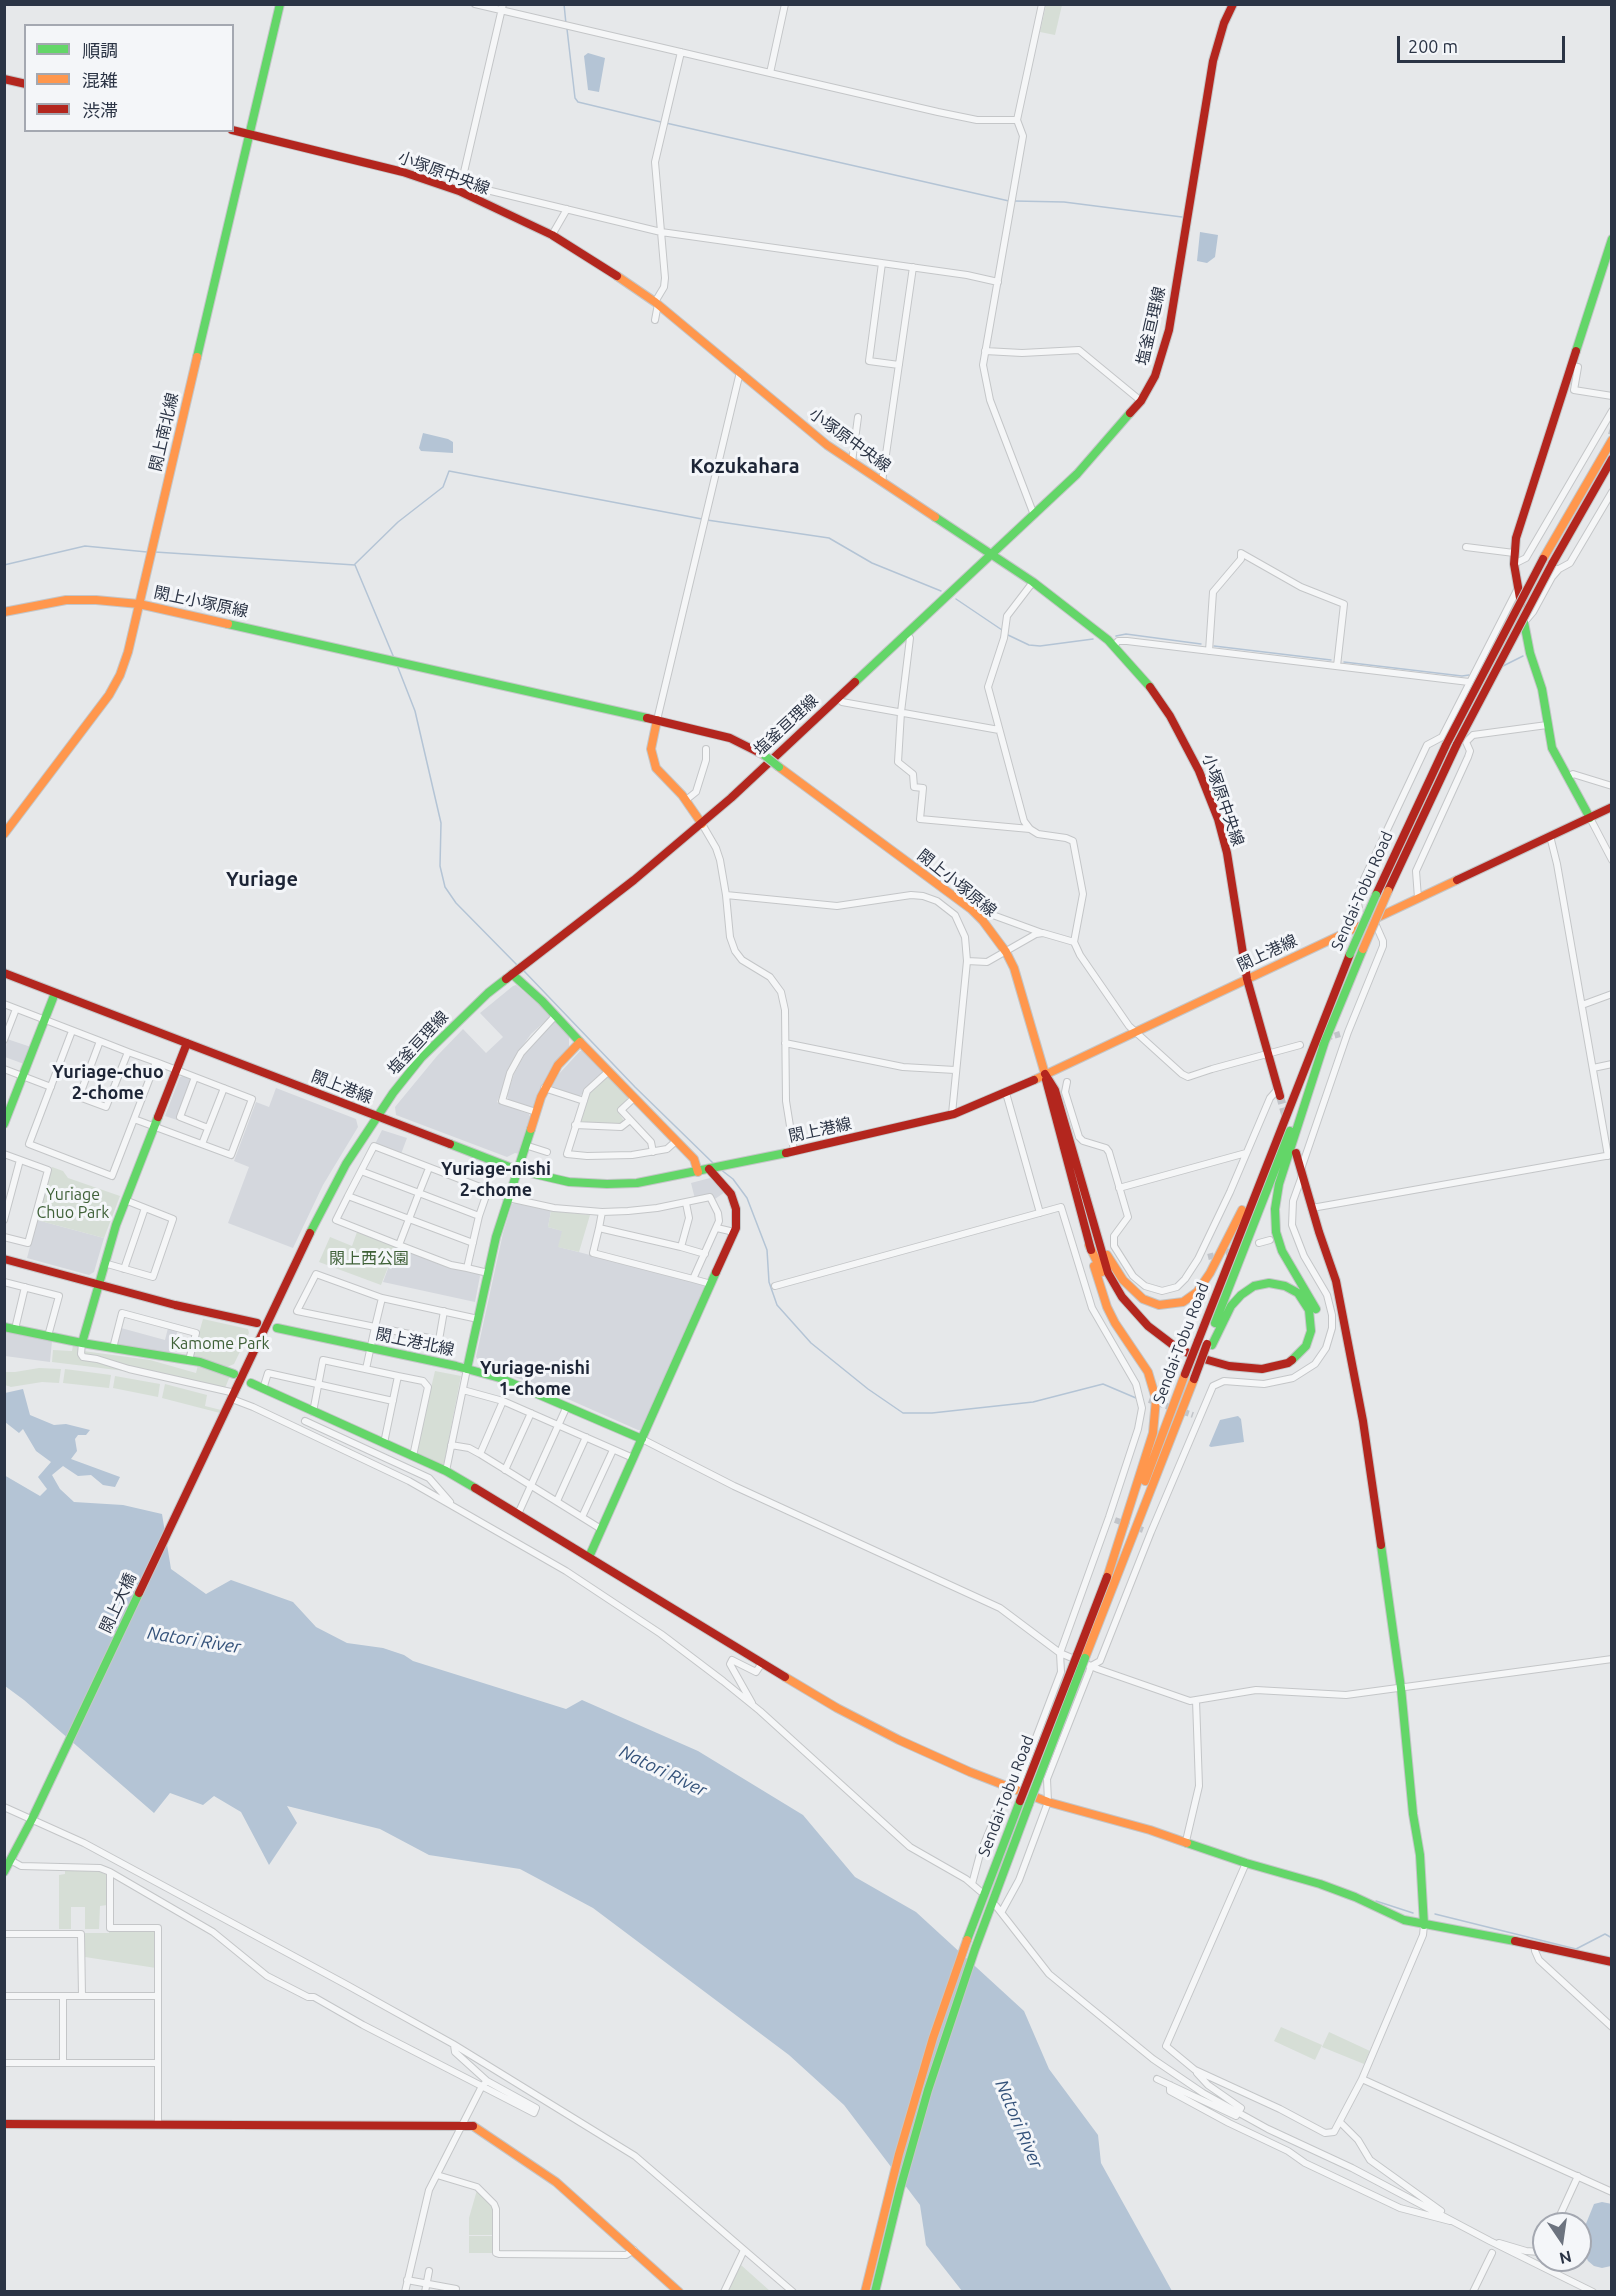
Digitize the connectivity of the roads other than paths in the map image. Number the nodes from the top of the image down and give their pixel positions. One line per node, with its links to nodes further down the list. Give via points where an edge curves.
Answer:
1 (279, 4): 13 (main road, 閖上南北線)
2 (475, 4): 6 (street)
3 (785, 4): 8 (street)
4 (1042, 4): 11 (street)
5 (1233, 4): 29 (main road, 塩釜亘理線, via 1214,61 1169,330 1155,376)
6 (502, 8): 7 (street); 14 (street)
7 (681, 52): 8 (street); 16 (street, via 655,162)
8 (770, 73): 11 (street, via 977,120)
9 (4, 79): 10 (main road)
10 (24, 84)
11 (1017, 120): 21 (street, via 1023,136)
12 (234, 130): 13 (main road, 小塚原中央線)
13 (249, 134): 14 (main road, 小塚原中央線); 48 (main road, 閖上南北線)
14 (460, 187): 15 (street); 17 (main road, 小塚原中央線)
15 (567, 209): 16 (street); 17 (street)
16 (661, 232): 19 (street); 22 (street, via 665,278)
17 (552, 235): 22 (main road, 小塚原中央線)
18 (1611, 239): 26 (main road)
19 (882, 263): 20 (street); 25 (street, via 869,361)
20 (913, 267): 21 (street); 25 (street)
21 (998, 282): 24 (street)
22 (656, 303): 23 (street); 27 (main road, 小塚原中央線)
23 (654, 320)
24 (985, 351): 29 (street, via 1079,350); 39 (street, via 984,378 990,400)
25 (899, 365): 37 (street)
26 (1571, 366): 28 (street, via 1578,367 1574,390); 41 (main road, via 1518,532)
27 (740, 372): 36 (main road, 小塚原中央線); 58 (street)
28 (1611, 396)
29 (1142, 400): 39 (main road, 塩釜亘理線, via 1077,474)
30 (1611, 411): 32 (street)
31 (858, 417): 36 (street)
32 (1602, 426): 33 (street); 43 (street)
33 (1609, 431)
34 (1611, 440): 61 (main road, Sendai-Tobu Road, bridge)
35 (1611, 459): 45 (main road, Sendai-Tobu Road)
36 (852, 462): 37 (main road, 小塚原中央線)
37 (882, 482): 42 (main road, 小塚原中央線)
38 (1611, 492): 45 (street, via 1570,563)
39 (1034, 515): 42 (main road, 塩釜亘理線)
40 (1466, 547): 41 (street)
41 (1515, 553): 44 (main road)
42 (991, 555): 46 (main road, 小塚原中央線); 51 (main road, 塩釜亘理線)
43 (1526, 558): 44 (street); 45 (street, via 1532,565 1553,570)
44 (1514, 564): 47 (main road)
45 (1555, 566): 50 (street, via 1533,612); 62 (main road, Sendai-Tobu Road, bridge)
46 (1033, 582): 52 (main road, 小塚原中央線); 60 (street, via 1007,616 988,687)
47 (1518, 587): 50 (main road); 55 (street)
48 (139, 604): 49 (main road, 閖上小塚原線, via 66,600); 58 (main road, 閖上小塚原線); 71 (main road, 閖上南北線, via 120,675 109,695)
49 (4, 612)
50 (1523, 620): 59 (main road)
51 (906, 634): 56 (main road, 塩釜亘理線); 57 (street, via 910,638)
52 (1114, 646): 53 (street, via 1118,641 1128,641); 85 (main road, 小塚原中央線, via 1164,707 1200,771 1227,853)
53 (1209, 651): 54 (street); 54 (street, via 1213,591 1241,559 1241,553 1301,587 1344,604)
54 (1337, 666): 55 (street)
55 (1468, 682): 61 (street)
56 (838, 697): 57 (street, via 842,702); 69 (main road, 塩釜亘理線)
57 (901, 712): 60 (street); 70 (street, via 898,762 913,774 914,787 922,788 920,819)
58 (657, 720): 66 (main road, via 652,759); 81 (main road, 閖上小塚原線, bridge, via 730,738 764,755 971,909)
59 (1548, 725): 62 (street, via 1473,735); 64 (main road, via 1552,748)
60 (999, 730): 70 (street, via 1024,821)
61 (1444, 741): 62 (street); 78 (street, via 1427,745 1362,881 1357,897); 106 (main road, Sendai-Tobu Road, bridge)
62 (1461, 743): 75 (street, via 1470,751 1416,871); 99 (main road, Sendai-Tobu Road, bridge, via 1388,891)
63 (706, 749): 66 (street, via 696,792)
64 (1569, 777): 65 (street, via 1573,774); 68 (main road)
65 (1611, 786)
66 (686, 800): 69 (main road)
67 (1611, 807): 68 (main road, 閖上港線)
68 (1590, 818): 72 (main road, 閖上港線); 73 (street)
69 (702, 824): 74 (street, via 718,854); 83 (main road, 塩釜亘理線)
70 (1030, 829): 80 (street, via 1073,841 1083,894)
71 (4, 834)
72 (1550, 836): 75 (main road, 閖上港線); 89 (street)
73 (1611, 860)
74 (726, 895): 82 (street, via 837,906 923,896 938,901 955,915 965,937); 102 (street, via 735,951 742,960 770,977 781,992)
75 (1418, 898): 77 (main road, 閖上港線)
76 (990, 914): 79 (street)
77 (1373, 920): 78 (main road, 閖上港線); 95 (street, via 1383,946)
78 (1362, 925): 85 (main road, 閖上港線)
79 (1043, 933): 80 (street); 81 (street)
80 (1074, 942): 94 (street, via 1117,1009)
81 (1006, 952): 82 (street, via 987,962); 114 (main road, 閖上小塚原線, via 1020,985)
82 (967, 961): 112 (street)
83 (517, 970): 91 (main road); 127 (main road, 塩釜亘理線, via 421,1058)
84 (4, 973): 86 (main road, 閖上港線)
85 (1247, 979): 94 (main road, 閖上港線); 105 (main road, 小塚原中央線)
86 (55, 993): 92 (main road); 101 (main road, 閖上港線)
87 (1611, 994): 89 (street)
88 (4, 1004): 90 (street)
89 (1582, 1005): 109 (street)
90 (16, 1009): 92 (street); 97 (street)
91 (555, 1016): 100 (main road); 125 (street, via 521,1053 502,1101)
92 (45, 1019): 93 (street); 115 (main road)
93 (72, 1030): 98 (street); 118 (street)
94 (1136, 1031): 105 (street, via 1188,1077); 114 (main road, 閖上港線)
95 (1348, 1032): 96 (street); 150 (street)
96 (1340, 1034)
97 (4, 1040)
98 (100, 1041): 104 (street); 104 (street, via 79,1097 106,1107)
99 (1325, 1041): 176 (main road, via 1279,1184 1275,1209 1282,1251 1317,1314 1316,1337 1299,1362 1278,1372 1250,1375 1208,1367 1173,1352 1124,1310); 202 (main road, Sendai-Tobu Road)
100 (580, 1042): 113 (main road); 120 (main road, via 558,1065)
101 (186, 1043): 111 (main road); 127 (main road, 閖上港線)
102 (785, 1043): 112 (street, via 903,1067); 137 (street, via 786,1101)
103 (1300, 1045): 105 (street)
104 (128, 1052): 107 (street)
105 (1268, 1053): 121 (main road, 小塚原中央線)
106 (1308, 1058): 172 (main road, via 1229,1238 1197,1292 1175,1304 1159,1305 1143,1299 1123,1280); 202 (main road, Sendai-Tobu Road)
107 (156, 1062): 111 (street); 128 (street)
108 (1611, 1064): 109 (street)
109 (1593, 1068): 143 (street)
110 (4, 1069): 115 (street)
111 (176, 1070): 116 (street); 132 (main road)
112 (955, 1070): 126 (street)
113 (609, 1071): 123 (main road); 124 (street, via 587,1091)
114 (1045, 1074): 122 (main road, 閖上港線); 172 (main road, via 1055,1090); 176 (main road)
115 (23, 1076): 118 (street); 130 (main road)
116 (195, 1077): 119 (street); 133 (street, via 180,1117)
117 (1066, 1082): 151 (street, via 1065,1092 1077,1133 1083,1141 1106,1148)
118 (51, 1087): 128 (street, via 29,1144 112,1176)
119 (224, 1088): 133 (street); 135 (street, via 252,1099 231,1155)
120 (544, 1088): 124 (street); 125 (main road)
121 (1279, 1092): 140 (street, via 1270,1098)
122 (1006, 1093): 126 (main road, 閖上港線); 161 (street)
123 (634, 1098): 129 (street, via 621,1110); 134 (main road)
124 (584, 1101): 131 (street)
125 (536, 1112): 136 (main road)
126 (952, 1114): 137 (main road, 閖上港線)
127 (375, 1116): 147 (main road, 閖上港線); 215 (main road, 塩釜亘理線, via 302,1250)
128 (134, 1119): 132 (street)
129 (630, 1120): 131 (street, via 621,1126); 139 (street, via 651,1142)
130 (4, 1124)
131 (575, 1125): 139 (street, via 567,1154 613,1156)
132 (154, 1126): 135 (street); 156 (main road)
133 (208, 1128): 135 (street)
134 (676, 1141): 139 (street, via 667,1149); 149 (main road, via 695,1160)
135 (202, 1144)
136 (525, 1145): 138 (street); 147 (main road)
137 (794, 1151): 146 (main road, 閖上港線)
138 (547, 1152)
139 (653, 1152)
140 (1246, 1153): 151 (street); 181 (street)
141 (1296, 1153): 150 (main road)
142 (4, 1154): 144 (street)
143 (1610, 1156): 159 (street)
144 (20, 1160): 164 (street); 170 (street, via 48,1170 28,1243)
145 (429, 1168): 148 (street, via 374,1146); 152 (street); 153 (street)
146 (715, 1168): 149 (main road, 閖上港線); 167 (main road, via 735,1203)
147 (517, 1170): 149 (main road, 閖上港線, via 556,1180 607,1184); 155 (main road)
148 (361, 1171): 153 (street); 154 (street)
149 (699, 1172)
150 (1301, 1173): 159 (main road); 168 (street, via 1293,1201)
151 (1119, 1188): 181 (street, via 1128,1217 1113,1241 1133,1276 1145,1286 1171,1290 1185,1279)
152 (488, 1190): 155 (street); 162 (street)
153 (419, 1193): 162 (street); 163 (street)
154 (348, 1196): 163 (street); 175 (street, via 336,1220)
155 (508, 1197): 160 (street, via 554,1208); 185 (main road)
156 (125, 1200): 158 (street); 182 (main road)
157 (686, 1203): 160 (street); 166 (street, via 711,1197 718,1213); 177 (street, via 689,1218)
158 (145, 1208): 184 (street); 184 (street, via 172,1219 153,1277)
159 (1312, 1209): 248 (main road, via 1343,1308)
160 (602, 1212): 165 (street)
161 (1040, 1213): 190 (street); 214 (street, via 1061,1207 1092,1308)
162 (479, 1216): 173 (street)
163 (409, 1219): 173 (street); 175 (street)
164 (4, 1220)
165 (599, 1228): 177 (street); 186 (street, via 593,1253)
166 (717, 1228): 167 (street); 178 (street)
167 (734, 1232): 189 (main road)
168 (1294, 1234): 169 (street); 223 (street, via 1327,1295 1332,1328 1326,1348 1315,1364 1293,1378 1275,1383 1218,1383)
169 (1286, 1236)
170 (4, 1237)
171 (1270, 1240): 174 (street)
172 (1099, 1242): 202 (main road, via 1116,1289 1138,1317 1156,1334 1210,1362 1252,1369 1288,1362 1309,1339 1309,1310 1298,1293 1285,1286 1254,1286 1231,1306)
173 (473, 1243): 183 (street)
174 (1258, 1243)
175 (399, 1245): 183 (street)
176 (1089, 1245): 243 (main road, via 1107,1307 1148,1372 1156,1399 1153,1433)
177 (681, 1247): 178 (street)
178 (705, 1254): 186 (street)
179 (1208, 1257): 181 (street)
180 (4, 1259): 188 (main road)
181 (1198, 1259)
182 (104, 1263): 184 (street); 188 (main road)
183 (467, 1268): 185 (street)
184 (124, 1269)
185 (488, 1273): 194 (main road)
186 (693, 1279): 189 (street)
187 (4, 1282): 191 (street)
188 (98, 1284): 195 (main road); 201 (main road)
189 (711, 1284): 227 (main road)
190 (775, 1286)
191 (25, 1287): 199 (street); 200 (street, via 59,1296)
192 (382, 1298): 193 (street); 197 (street); 197 (street, via 316,1274 297,1311)
193 (444, 1311): 194 (street); 197 (street, via 439,1340)
194 (478, 1319): 207 (main road)
195 (257, 1323)
196 (4, 1327): 199 (main road)
197 (375, 1327): 204 (street)
198 (277, 1328): 204 (main road, 閖上港北線)
199 (15, 1329): 200 (main road)
200 (48, 1336): 201 (main road)
201 (82, 1343): 203 (main road); 215 (street, via 83,1357)
202 (1206, 1343): 243 (main road, Sendai-Tobu Road, bridge, via 1185,1374); 252 (main road, Sendai-Tobu Road, bridge, via 1196,1379 1086,1658)
203 (113, 1348): 205 (main road); 205 (street, via 122,1313 196,1333)
204 (371, 1348): 206 (street); 207 (main road, 閖上港北線)
205 (189, 1360): 208 (main road)
206 (366, 1369): 209 (street); 211 (street, via 323,1360)
207 (467, 1369): 213 (street); 219 (main road, 閖上港北線, via 510,1381)
208 (234, 1374)
209 (398, 1376): 217 (street); 232 (street, via 423,1381 428,1387)
210 (251, 1383): 212 (main road)
211 (318, 1384): 212 (street, via 268,1373); 217 (street); 220 (street)
212 (264, 1389): 220 (main road)
213 (463, 1390): 218 (street); 229 (street)
214 (1140, 1396): 216 (street); 244 (street, via 1138,1429 1112,1519)
215 (232, 1399): 238 (street, via 409,1481); 255 (main road, 閖上大橋)
216 (1149, 1400)
217 (393, 1401): 228 (street)
218 (503, 1401): 221 (street); 231 (street)
219 (567, 1406): 225 (street); 227 (main road, 閖上港北線)
220 (313, 1412): 228 (main road)
221 (531, 1413): 225 (street); 234 (street)
222 (1192, 1416): 223 (street)
223 (1201, 1418): 247 (street, via 1147,1531 1100,1661)
224 (305, 1421): 238 (street, via 429,1478)
225 (558, 1425): 226 (street); 236 (street)
226 (585, 1437): 230 (street); 237 (street)
227 (642, 1439): 233 (main road); 244 (street, via 734,1486 1000,1608)
228 (384, 1443): 232 (main road)
229 (452, 1445): 231 (street); 235 (street)
230 (613, 1449): 233 (street); 240 (street)
231 (480, 1454): 234 (street)
232 (413, 1456): 235 (main road)
233 (633, 1458): 241 (main road)
234 (505, 1470): 236 (street)
235 (446, 1472): 239 (main road)
236 (530, 1486): 237 (street); 239 (street)
237 (557, 1502): 240 (street)
238 (454, 1507): 250 (street, via 566,1571 651,1627)
239 (518, 1514): 242 (main road)
240 (582, 1517): 241 (street)
241 (601, 1529): 242 (main road)
242 (589, 1557): 246 (main road)
243 (1106, 1581): 252 (main road, Sendai-Tobu Road, bridge)
244 (1060, 1653): 247 (street); 251 (street, via 1061,1672)
245 (1611, 1659): 248 (street)
246 (762, 1663): 250 (street, via 756,1672 732,1660 730,1664); 251 (main road, via 898,1740)
247 (1091, 1666): 249 (street); 253 (street, via 1047,1779)
248 (1401, 1688): 249 (street, via 1346,1695 1256,1690); 264 (main road)
249 (1196, 1700): 256 (street, via 1198,1786)
250 (754, 1706): 260 (street, via 910,1847)
251 (1012, 1788): 253 (main road); 260 (street, via 980,1854)
252 (1024, 1802): 306 (main road, Sendai-Tobu Road, via 977,1912 918,2089); 307 (main road, Sendai-Tobu Road, via 928,2090)
253 (1048, 1802): 256 (main road); 263 (street, via 1019,1880)
254 (4, 1807): 255 (street)
255 (33, 1817): 258 (main road); 273 (street)
256 (1186, 1841): 257 (main road)
257 (1246, 1863): 264 (main road, via 1320,1884); 277 (street, via 1166,2046)
258 (7, 1867): 259 (street, via 100,1868)
259 (110, 1872): 271 (street, via 110,1928 158,1928); 280 (street, via 213,1932 267,1976)
260 (972, 1884): 261 (street)
261 (980, 1891)
262 (996, 1906): 263 (street)
263 (1002, 1911): 282 (street, via 1049,1974 1153,2059)
264 (1424, 1925): 266 (main road); 279 (street)
265 (4, 1934): 270 (street, via 81,1934)
266 (1536, 1945): 267 (main road); 272 (street, via 1539,1960)
267 (1611, 1962)
268 (4, 1996): 269 (street)
269 (63, 1996): 270 (street); 276 (street)
270 (82, 1996): 271 (street)
271 (158, 1996): 274 (street)
272 (1611, 2027)
273 (454, 2045): 280 (street, via 455,2052); 294 (street, via 635,2156)
274 (158, 2062): 276 (street); 285 (street)
275 (4, 2063): 276 (street)
276 (63, 2063)
277 (1195, 2070): 282 (street, via 1208,2085 1240,2108); 283 (street, via 1325,2133 1334,2132)
278 (1157, 2079): 281 (street)
279 (1362, 2079): 283 (street); 288 (street)
280 (484, 2083): 280 (street, via 536,2108 534,2113); 286 (street)
281 (1170, 2085): 282 (street, via 1236,2116); 291 (street, via 1170,2091 1305,2163 1400,2208 1439,2220)
282 (1238, 2112): 291 (street)
283 (1340, 2122): 291 (street, via 1370,2160)
284 (4, 2124): 285 (main road)
285 (158, 2124): 286 (main road)
286 (463, 2124): 287 (street); 293 (main road, via 481,2129 556,2182)
287 (437, 2175): 293 (street, via 477,2187 495,2204 496,2253 626,2254); 298 (street, via 429,2190)
288 (1578, 2176): 289 (street); 290 (street)
289 (1611, 2192)
290 (1562, 2212)
291 (1454, 2220): 292 (street)
292 (1496, 2244): 295 (street); 309 (street)
293 (633, 2250): 303 (main road)
294 (744, 2250): 304 (street); 305 (street)
295 (1532, 2252)
296 (1492, 2253): 308 (street)
297 (429, 2271): 299 (street)
298 (407, 2280): 299 (street); 301 (street)
299 (426, 2284): 300 (street); 302 (street)
300 (456, 2289)
301 (405, 2292)
302 (425, 2292)
303 (679, 2292)
304 (724, 2292)
305 (794, 2292)
306 (865, 2292)
307 (875, 2292)
308 (1473, 2292)
309 (1593, 2292)

